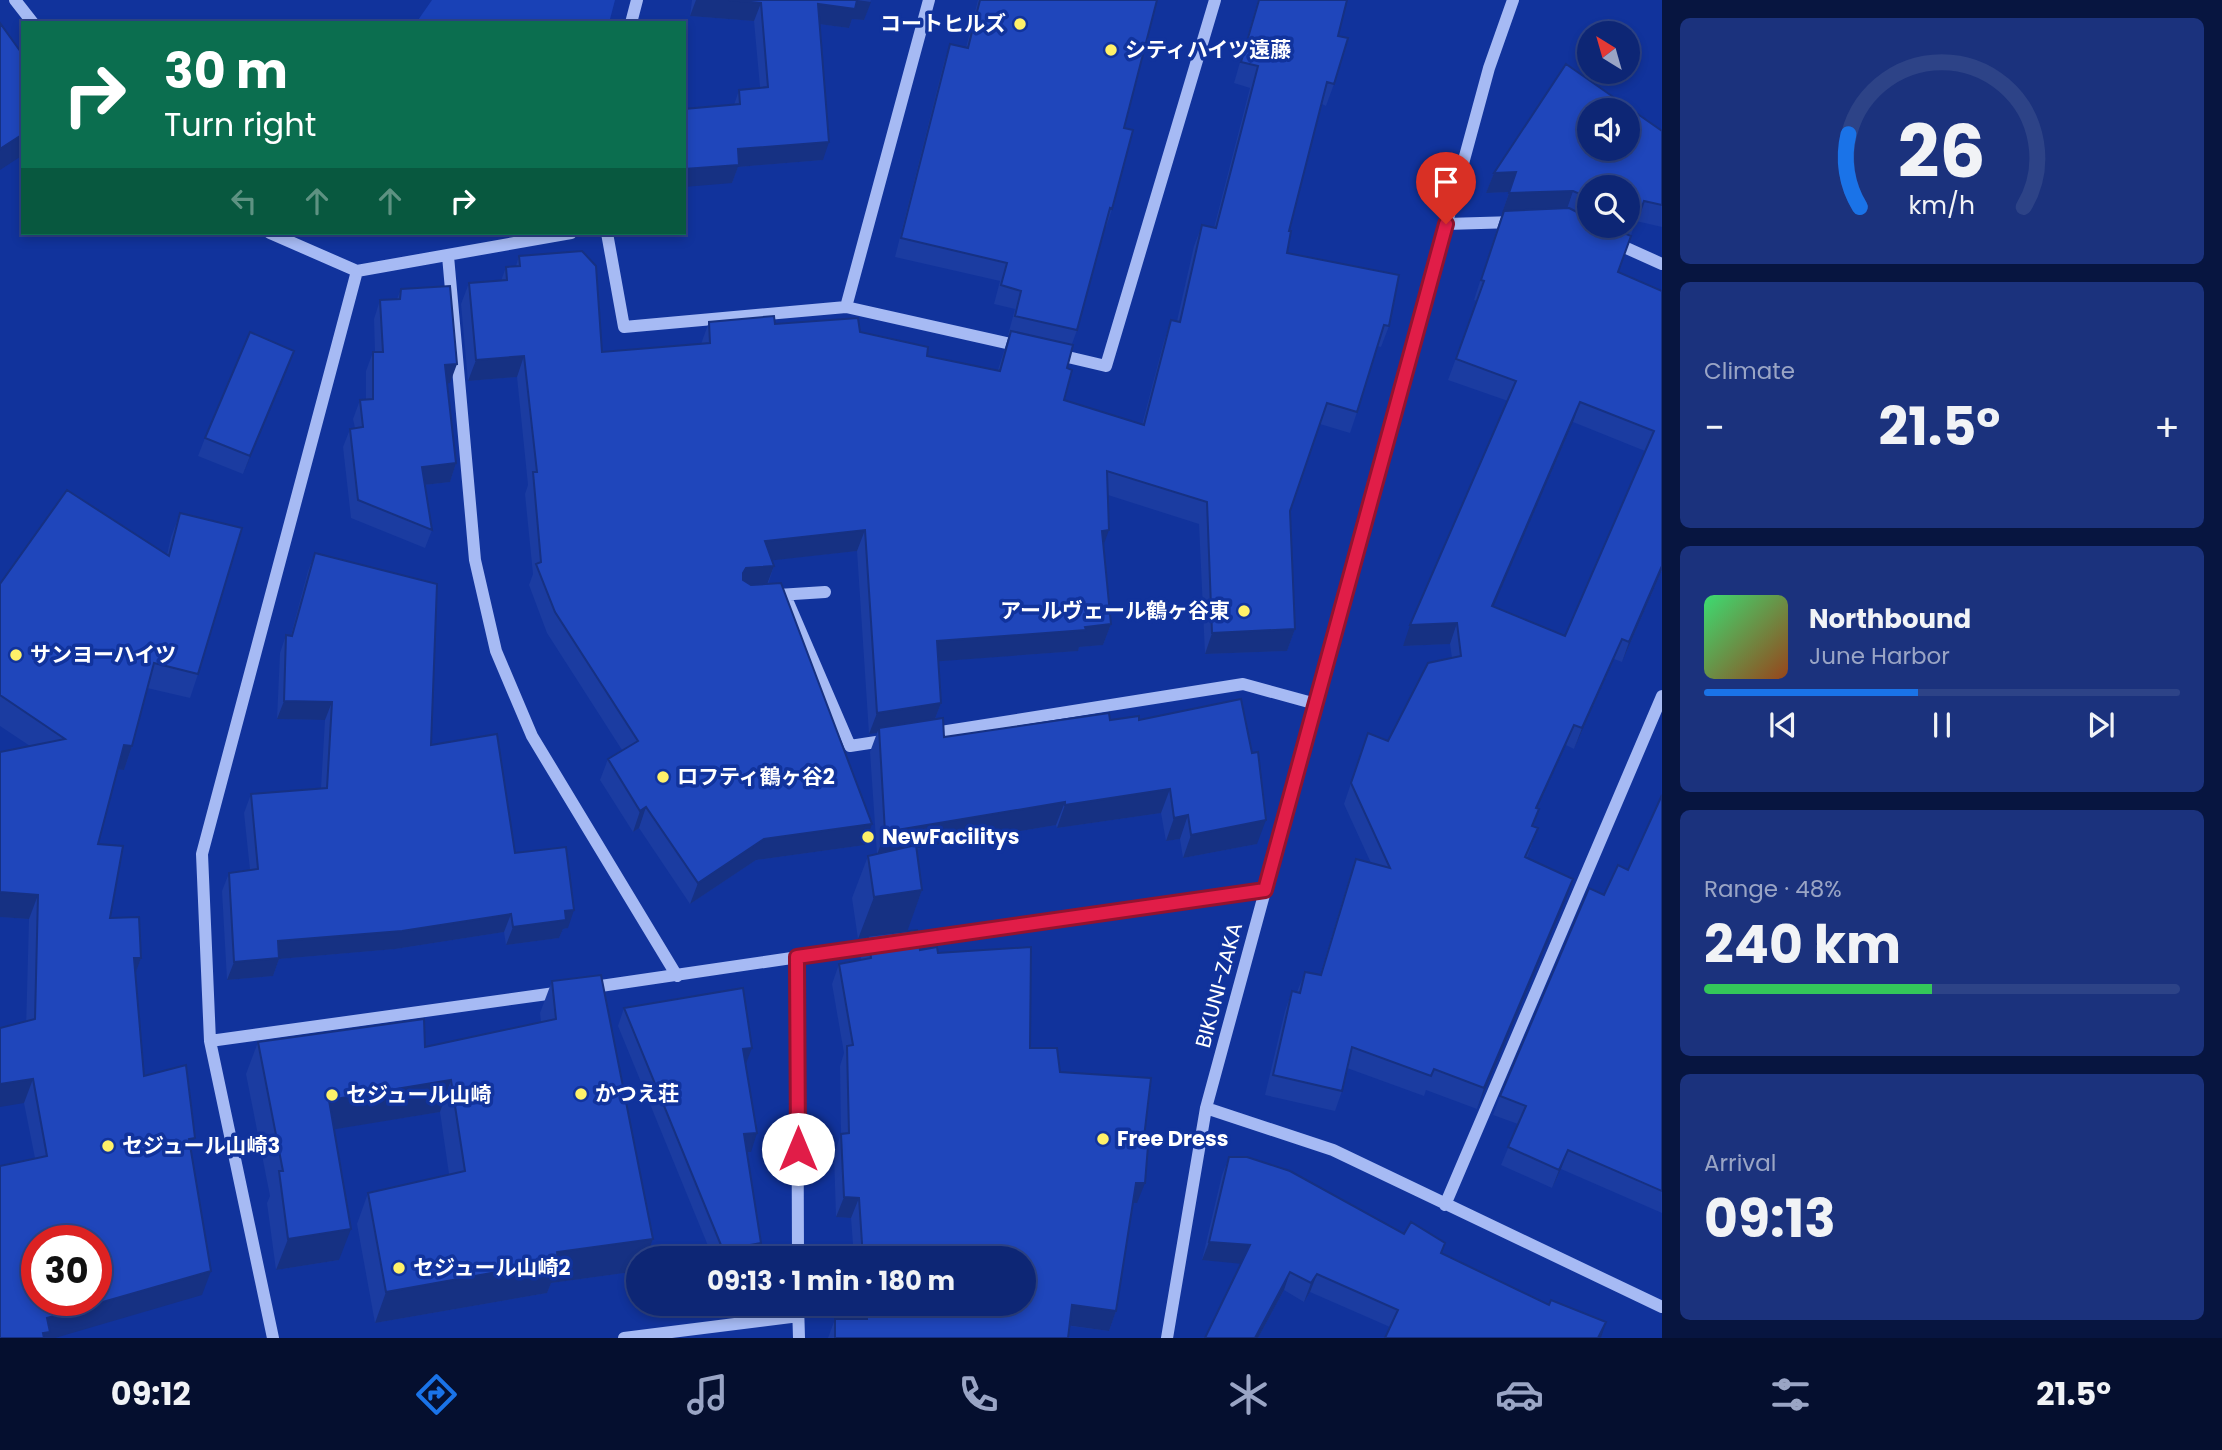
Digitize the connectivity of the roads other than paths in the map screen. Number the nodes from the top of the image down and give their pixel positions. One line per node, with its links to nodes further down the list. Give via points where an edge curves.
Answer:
1 (15, 0): 6 (street)
2 (637, 0): 7 (street)
3 (929, 0): 17 (street)
4 (1215, 0): 17 (street, via 1106,366)
5 (1513, 0): 9 (street, BIKUNI-ZAKA, via 1489,68)
6 (31, 21)
7 (632, 21)
8 (1524, 222): 9 (street)
9 (1446, 224): 22 (street, BIKUNI-ZAKA)
10 (275, 235): 16 (street)
11 (560, 235): 14 (street)
12 (607, 235): 17 (street, via 624,327)
13 (1604, 238): 15 (street)
14 (448, 256): 16 (street); 27 (street, via 475,560 496,651 532,736)
15 (1662, 264)
16 (357, 271): 28 (street, via 202,854)
17 (846, 307)
18 (825, 592): 19 (street)
19 (785, 595): 20 (street); 24 (street, via 850,746)
20 (764, 596)
21 (1662, 696): 30 (street)
22 (1316, 704): 23 (street, via 1243,684); 25 (street, BIKUNI-ZAKA)
23 (918, 735)
24 (904, 737)
25 (1265, 890): 26 (street); 29 (street, BIKUNI-ZAKA)
26 (797, 957): 27 (street); 31 (street)
27 (677, 976): 28 (street)
28 (210, 1041): 35 (street)
29 (1206, 1108): 30 (street, via 1333,1150); 38 (street, BIKUNI-ZAKA)
30 (1445, 1205): 32 (street)
31 (798, 1246)
32 (1662, 1307)
33 (762, 1316): 36 (street)
34 (799, 1316): 37 (street)
35 (273, 1338)
36 (624, 1338)
37 (799, 1338)
38 (1167, 1338)

